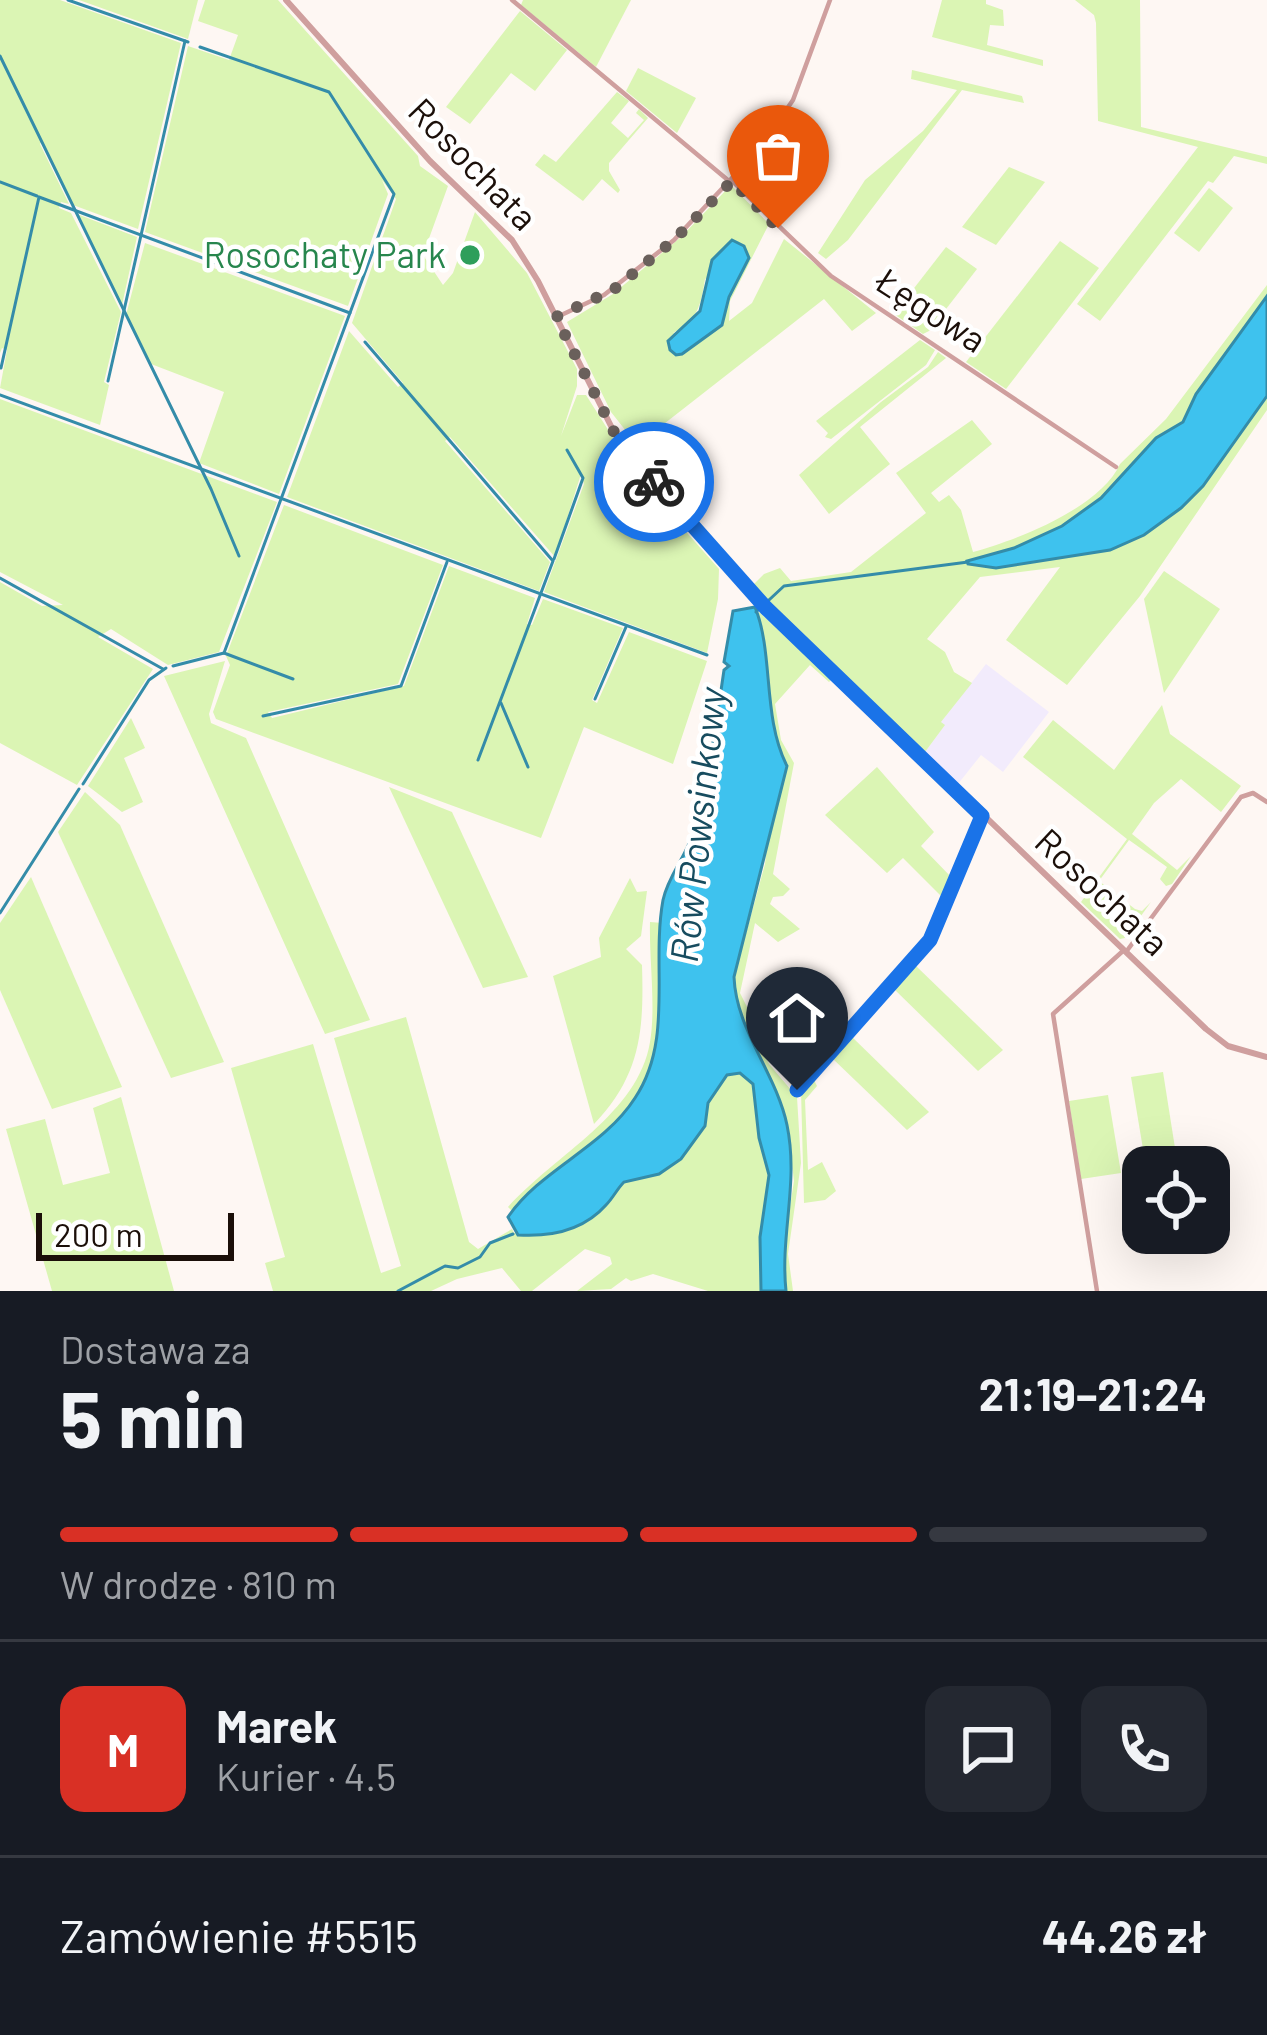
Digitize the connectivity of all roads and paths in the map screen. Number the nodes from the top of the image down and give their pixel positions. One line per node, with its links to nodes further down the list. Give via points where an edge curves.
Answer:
1 (286, 0): 5 (street, Rosochata, via 507,234)
2 (512, 0): 4 (street, Łęgowa)
3 (830, 0): 4 (street, via 784,117)
4 (731, 181): 5 (street, via 613,290); 6 (street, Łęgowa, via 831,276)
5 (556, 317): 8 (street, Rosochata, via 615,434 755,597)
6 (1116, 466)
7 (1267, 802): 9 (street, via 1241,797)
8 (982, 816): 9 (street, Rosochata); 11 (street, via 930,940)
9 (1125, 951): 10 (street, Rosochata, via 1206,1029 1241,1052); 12 (street, via 1053,1014)
10 (1266, 1055)
11 (797, 1090)
12 (1097, 1291)

